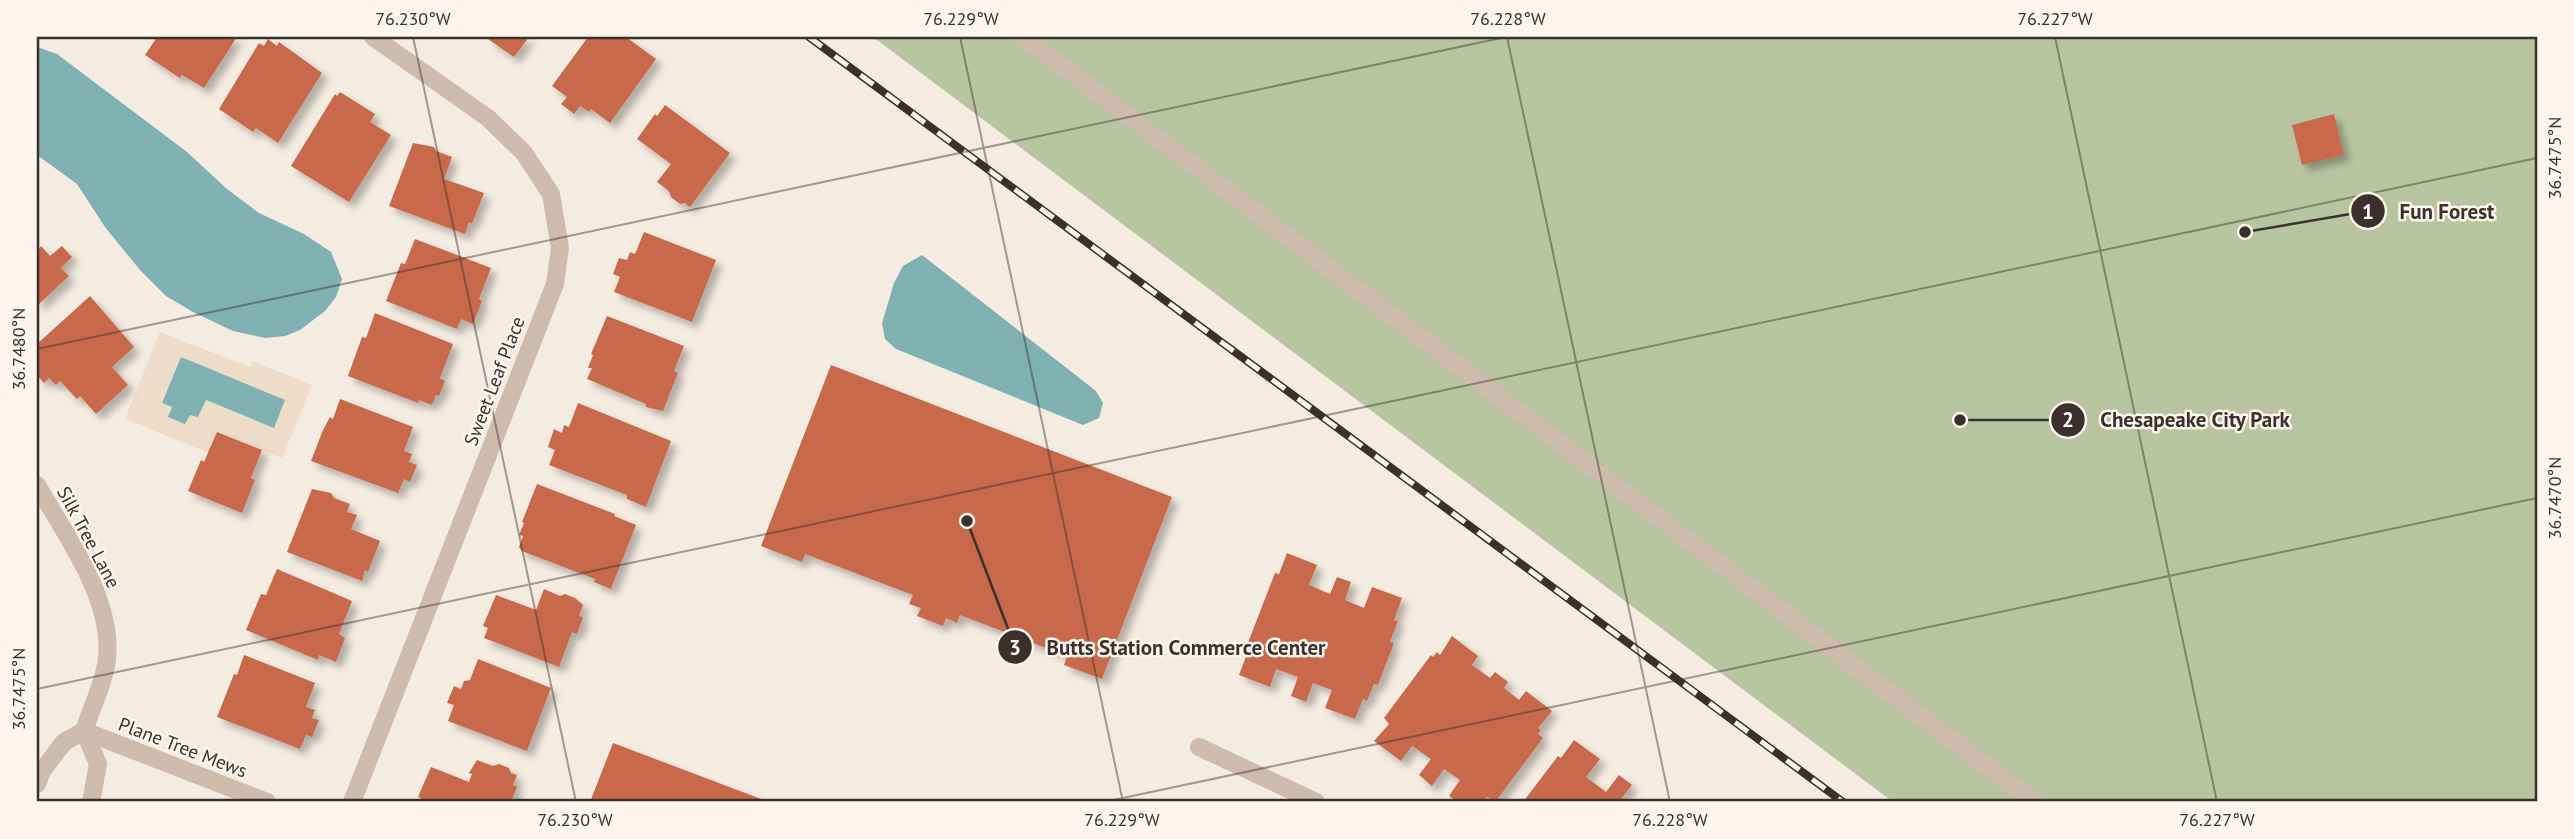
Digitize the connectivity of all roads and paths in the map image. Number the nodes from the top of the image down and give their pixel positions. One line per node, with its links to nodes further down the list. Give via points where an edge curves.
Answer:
1 (373, 37): 9 (street, Sweet Leaf Place, via 488,118 524,153 551,194 560,248 555,284)
2 (1024, 37): 11 (street)
3 (37, 485): 4 (street, Silk Tree Lane, via 99,595 107,626 107,661)
4 (84, 731): 6 (street, via 64,742); 7 (street, via 98,764); 8 (street, Plane Tree Mews)
5 (1199, 747): 10 (street)
6 (37, 784)
7 (91, 802)
8 (267, 802)
9 (352, 802)
10 (1316, 802)
11 (2034, 802)

